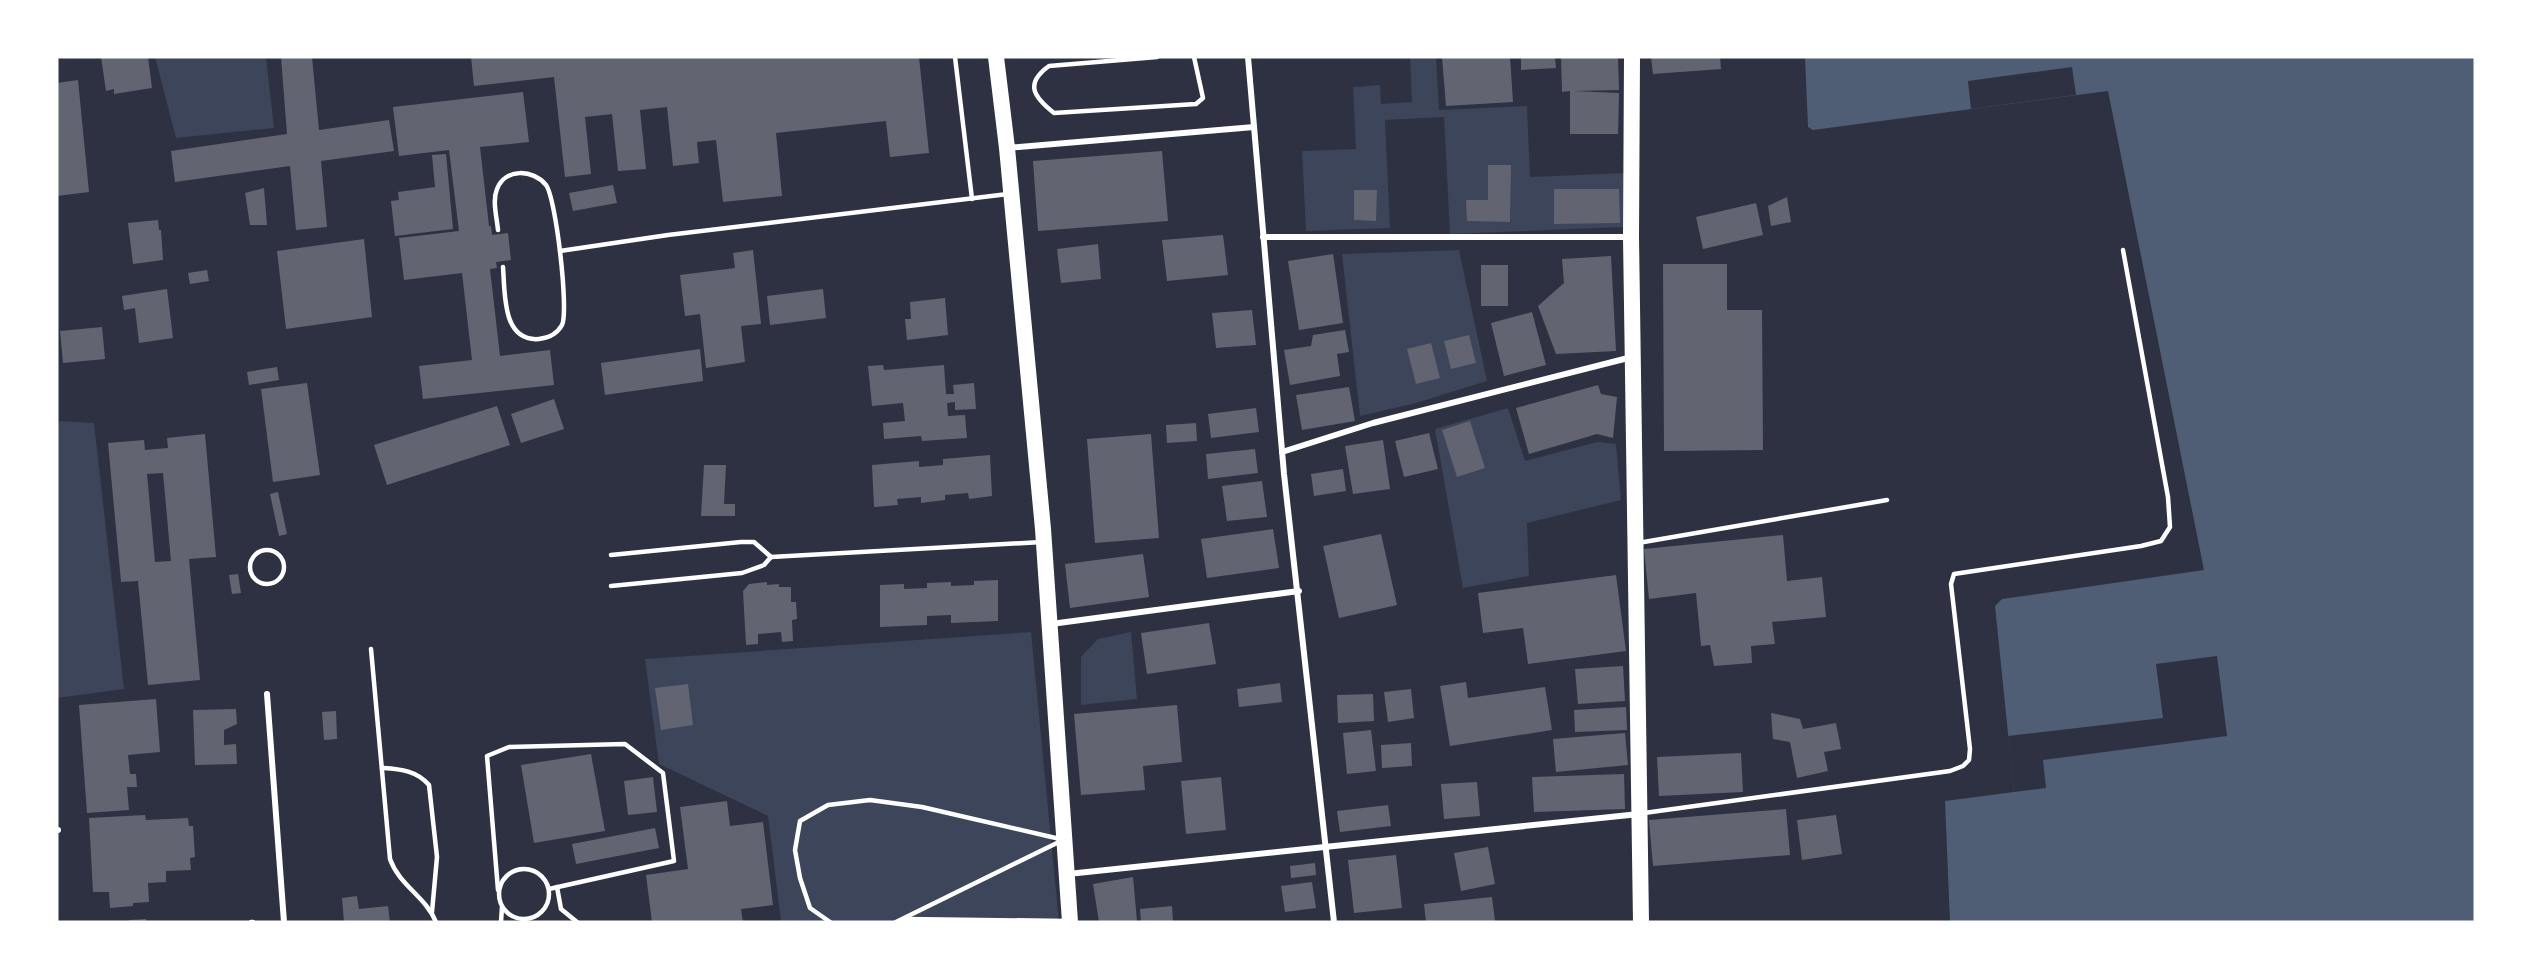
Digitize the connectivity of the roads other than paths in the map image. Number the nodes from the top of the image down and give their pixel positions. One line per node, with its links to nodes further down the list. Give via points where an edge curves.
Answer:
1 (955, 57): 12 (lane)
2 (996, 57): 10 (highway)
3 (1083, 57): 8 (lane)
4 (1157, 57): 8 (lane)
5 (1194, 57): 8 (lane, via 1203,98 1196,104 1054,113 1038,100 1034,84 1037,75 1049,66)
6 (1248, 57): 9 (street)
7 (1632, 57): 15 (highway)
8 (1083, 63)
9 (1254, 127): 10 (street); 14 (street)
10 (1007, 148): 11 (highway)
11 (1011, 194): 12 (lane); 22 (highway)
12 (972, 199): 17 (lane, via 668,235)
13 (498, 230): 17 (lane, via 495,197 499,184 514,174 531,174 549,189)
14 (1263, 237): 15 (street); 20 (street)
15 (1631, 237): 19 (highway)
16 (2123, 250): 33 (lane, via 2168,497 2170,527 2161,541 1954,574 1951,584 1970,749 1969,760 1963,766 1950,771)
17 (560, 252): 18 (lane, via 563,324 546,338 524,337 510,324)
18 (503, 267)
19 (1633, 357): 20 (street, via 1374,423); 23 (highway)
20 (1282, 452): 28 (street)
21 (1887, 500): 23 (lane)
22 (1044, 542): 25 (lane); 29 (highway)
23 (1635, 543): 33 (highway)
24 (611, 555): 25 (lane, via 754,542)
25 (771, 556): 27 (lane, via 764,565 742,573)
26 (283, 571): 26 (lane, via 277,581 265,584 253,577 250,564 258,553 270,551 282,559)
27 (610, 586)
28 (1299, 591): 29 (street); 35 (street)
29 (1050, 624): 34 (highway)
30 (371, 649): 32 (lane)
31 (267, 694): 44 (street)
32 (383, 768): 41 (lane, via 387,848 393,870); 41 (lane, via 413,773 429,785 437,857)
33 (1640, 813): 35 (street); 51 (highway)
34 (1063, 840): 36 (highway); 42 (lane); 48 (lane, via 922,807 870,800 828,805 800,821 795,850 810,908)
35 (1325, 846): 36 (street); 50 (street)
36 (1066, 874): 43 (highway)
37 (557, 887): 38 (lane); 39 (lane, via 674,861 663,772 625,744 509,747 487,756); 47 (lane, via 561,909)
38 (549, 889): 39 (lane, via 540,873 523,868 507,874); 40 (lane, via 546,906 533,918 515,919)
39 (498, 890): 40 (lane)
40 (502, 908): 46 (lane)
41 (432, 912): 45 (lane)
42 (904, 919): 43 (lane); 49 (lane)
43 (1070, 921)
44 (284, 922)
45 (436, 922)
46 (501, 922)
47 (577, 922)
48 (830, 922)
49 (896, 922)
50 (1334, 922)
51 (1641, 922)

